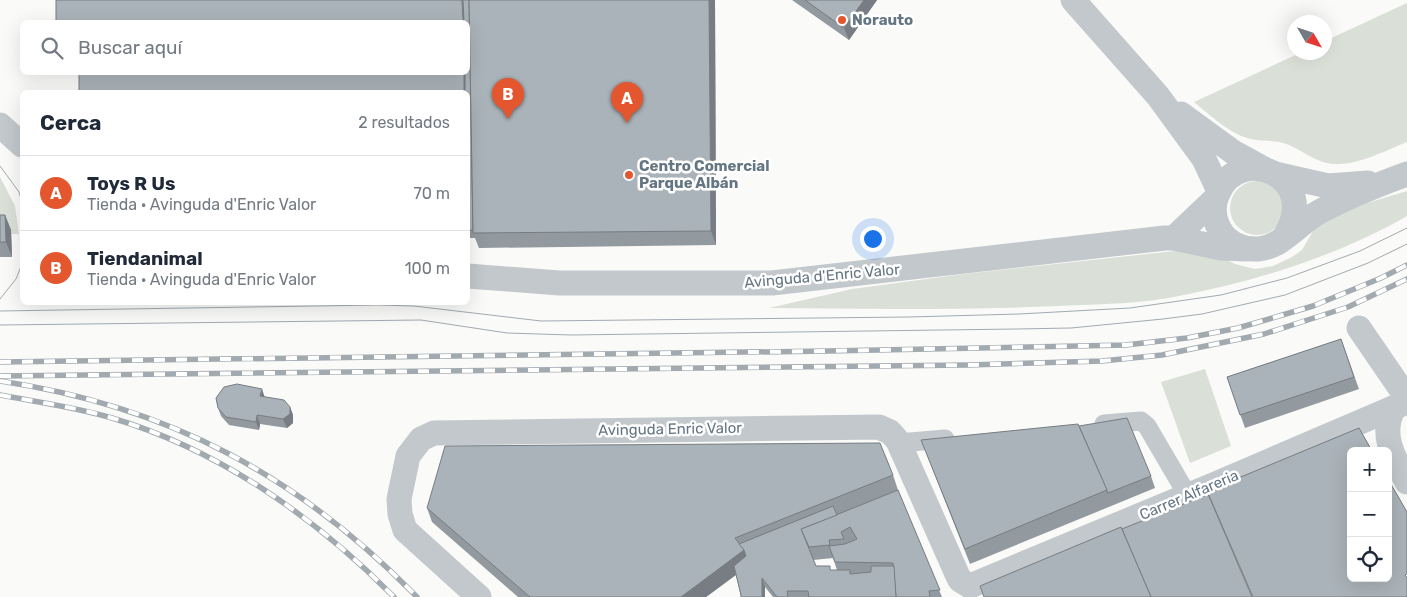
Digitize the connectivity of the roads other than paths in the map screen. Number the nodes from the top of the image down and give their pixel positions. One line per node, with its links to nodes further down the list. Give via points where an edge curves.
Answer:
1 (1073, 0): 2 (street)
2 (1158, 96): 5 (street, via 1233,152); 7 (street, via 1204,159)
3 (0, 125): 4 (street)
4 (20, 143)
5 (1269, 171): 6 (street, via 1328,186); 7 (street, via 1240,171 1228,177); 8 (street, via 1284,181 1294,201 1295,213)
6 (1400, 177): 8 (street, via 1317,213)
7 (1217, 195): 9 (street); 10 (street, via 1214,212 1222,235)
8 (1285, 236): 10 (street, via 1260,249)
9 (1174, 238): 10 (street, Avinguda d'Enric Valor, via 1221,248); 11 (street, Avinguda d'Enric Valor, via 772,283 559,283)
10 (1246, 249)
11 (470, 276)
12 (1359, 328): 13 (street)
13 (1403, 402): 17 (street, via 1386,425 1396,462); 18 (street, Carrer Alfareria)
14 (1088, 426): 18 (street, via 1141,421)
15 (963, 437): 16 (street)
16 (903, 453): 19 (street, via 957,574); 20 (street, Avinguda Enric Valor, via 890,432 879,427 434,433 421,439 408,456 398,499 400,514 405,530)
17 (1407, 482)
18 (1188, 496): 19 (street, Carrer Alfareria)
19 (968, 591)
20 (479, 597)

